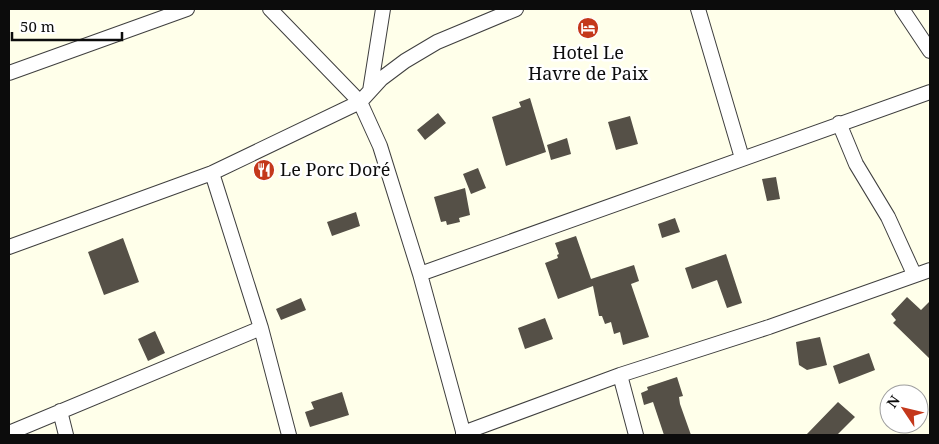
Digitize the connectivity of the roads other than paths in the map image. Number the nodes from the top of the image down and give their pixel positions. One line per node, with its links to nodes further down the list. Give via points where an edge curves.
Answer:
1 (187, 9): 8 (street)
2 (270, 9): 11 (street)
3 (383, 9): 9 (street)
4 (516, 9): 9 (street, via 437,42 405,61)
5 (698, 9): 13 (street)
6 (902, 9): 7 (street)
7 (930, 51)
8 (9, 73)
9 (370, 90): 11 (street)
10 (930, 92): 12 (street)
11 (360, 102): 14 (street); 17 (street, via 380,146)
12 (839, 123): 13 (street); 18 (street, via 856,164 888,217)
13 (742, 158): 17 (street, via 589,216)
14 (212, 173): 15 (street); 19 (street)
15 (9, 247)
16 (930, 270): 18 (street)
17 (420, 274): 23 (street)
18 (914, 274): 20 (street, via 769,327)
19 (261, 328): 21 (street); 25 (street)
20 (620, 376): 23 (street); 26 (street)
21 (60, 410): 22 (street); 24 (street)
22 (9, 433)
23 (463, 434)
24 (66, 435)
25 (289, 435)
26 (636, 435)

